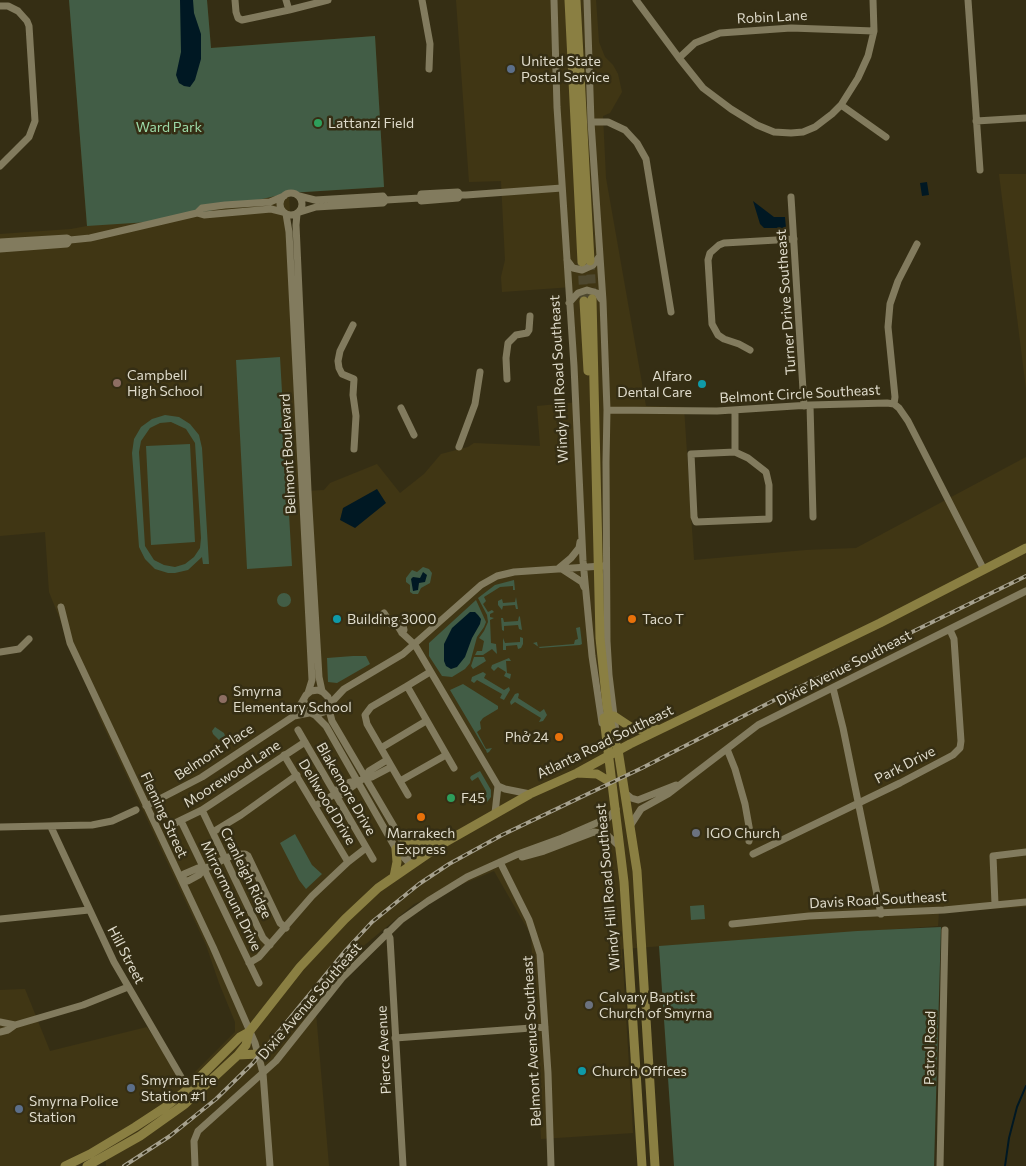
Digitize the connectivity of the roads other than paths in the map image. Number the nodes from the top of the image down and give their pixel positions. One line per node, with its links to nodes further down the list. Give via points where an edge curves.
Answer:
1 (235, 0): 13 (street, via 238,18 242,20)
2 (286, 0): 13 (street)
3 (328, 0): 13 (street)
4 (422, 0): 16 (street, via 430,44)
5 (554, 0): 24 (street, Windy Hill Road Southeast)
6 (569, 0): 7 (main road, via 586,262)
7 (576, 0)
8 (587, 0): 20 (street, Windy Hill Road Southeast)
9 (636, 0): 15 (street)
10 (873, 0): 14 (street)
11 (968, 0): 19 (street)
12 (0, 6): 22 (street, via 18,11 30,26 34,114 34,128 29,137)
13 (289, 10)
14 (874, 31): 15 (street, Robin Lane, via 800,28 720,33 695,43); 17 (street, via 865,63)
15 (679, 58): 17 (street, via 703,88 732,109 774,132 803,132 822,122)
16 (429, 69)
17 (841, 104): 21 (street)
18 (1026, 118): 19 (street)
19 (976, 121): 23 (street)
20 (591, 122): 37 (street, Windy Hill Road Southeast); 41 (street, via 608,122 625,130 646,160)
21 (886, 137)
22 (0, 166)
23 (980, 170)
24 (562, 188): 28 (street, via 460,195 458,192 421,194 420,198); 38 (street, Windy Hill Road Southeast)
25 (284, 196): 26 (street, via 292,193); 29 (street, via 270,202 202,208); 30 (street, via 280,203)
26 (299, 196): 28 (street, via 315,200 383,196); 31 (street, via 303,204)
27 (791, 197): 32 (street, Turner Drive Southeast)
28 (386, 200): 31 (street, via 383,203 316,207)
29 (197, 213): 30 (street, via 271,209); 33 (street)
30 (285, 213): 31 (street, via 292,216); 76 (street, Belmont Boulevard, via 289,232 312,680)
31 (298, 213): 75 (street, Belmont Boulevard, via 308,491)
32 (794, 239): 44 (street, via 724,243 710,253 708,269 714,330 724,339); 48 (street, Turner Drive Southeast)
33 (70, 240): 34 (street); 36 (street, via 67,244)
34 (0, 242)
35 (917, 244): 47 (street, via 890,304 888,328)
36 (0, 249)
37 (600, 257): 38 (street, via 582,270 573,268); 39 (street, Windy Hill Road Southeast)
38 (566, 260): 40 (street, Windy Hill Road Southeast)
39 (603, 301): 40 (street, via 598,293 587,290 578,293); 50 (street, Windy Hill Road Southeast)
40 (569, 303): 57 (street, Windy Hill Road Southeast)
41 (671, 312)
42 (530, 316): 46 (street, via 528,333 516,335 508,343)
43 (353, 325): 54 (street, via 338,361 342,374 354,379)
44 (750, 350)
45 (480, 372): 53 (street, via 475,404)
46 (508, 379)
47 (894, 404): 48 (street, Belmont Circle Southeast); 62 (street, Belmont Circle Southeast, via 911,427)
48 (807, 406): 51 (street, Belmont Circle Southeast); 56 (street, Turner Drive Southeast)
49 (401, 408): 52 (street)
50 (607, 410): 51 (street, Belmont Circle Southeast); 59 (street, Windy Hill Road Southeast)
51 (735, 410): 55 (street)
52 (414, 435)
53 (459, 447)
54 (354, 449)
55 (734, 452): 55 (street, via 691,454 696,522 769,520 766,472)
56 (813, 518)
57 (582, 536): 60 (street, Windy Hill Road Southeast); 61 (street, via 575,554)
58 (1026, 548): 62 (main road, Atlanta Road Southeast)
59 (605, 566): 60 (street); 81 (street, Windy Hill Road Southeast)
60 (587, 567): 61 (street); 63 (street, Windy Hill Road Southeast)
61 (559, 569): 63 (street, via 582,582); 69 (street, via 508,573 486,581)
62 (984, 570): 83 (main road, Atlanta Road Southeast)
63 (586, 590): 91 (street, Windy Hill Road Southeast, via 595,681)
64 (1026, 591): 67 (street, Dixie Avenue Southeast)
65 (62, 607): 106 (street, Fleming Street, via 70,643)
66 (384, 613): 69 (street, via 391,624 403,624 402,633)
67 (950, 630): 73 (street, Dixie Avenue Southeast); 105 (street, Park Drive, via 960,748 953,755)
68 (29, 639): 70 (street, via 19,649)
69 (415, 645): 71 (street); 74 (street)
70 (0, 652)
71 (430, 672): 72 (street); 100 (street)
72 (407, 686): 82 (street); 86 (street, via 371,707 365,715)
73 (833, 688): 87 (street, Dixie Avenue Southeast, via 758,725); 105 (street)
74 (344, 689): 75 (street); 78 (street)
75 (322, 691): 76 (street); 78 (street, via 328,697)
76 (308, 693): 77 (street)
77 (304, 701): 79 (street, via 305,708); 80 (street, Belmont Place)
78 (328, 706): 79 (street, via 324,712); 96 (street)
79 (312, 714): 80 (street, Belmont Place); 96 (street, via 326,726)
80 (294, 716): 106 (street, Belmont Place, via 202,777)
81 (614, 716): 83 (main road, via 632,728); 88 (street, Windy Hill Road Southeast)
82 (426, 721): 86 (street); 90 (street)
83 (661, 728): 88 (main road, Atlanta Road Southeast)
84 (298, 730): 85 (street, Blakemore Drive)
85 (305, 742): 89 (street, Moorewood Lane); 102 (street, Blakemore Drive)
86 (381, 748): 92 (street)
87 (727, 749): 99 (street, Dixie Avenue Southeast); 119 (street, via 745,804)
88 (618, 750): 91 (main road, Atlanta Road Southeast); 91 (main road, Windy Hill Road Southeast, via 607,706 600,638 588,300 596,640); 101 (main road, Windy Hill Road Southeast)
89 (284, 755): 95 (street, Dellwood Drive); 109 (street, Moorewood Lane)
90 (446, 755): 93 (street); 97 (street)
91 (608, 756): 94 (main road, Atlanta Road Southeast); 98 (main road, Windy Hill Road Southeast)
92 (389, 764): 96 (street, via 372,777); 97 (street)
93 (454, 768)
94 (577, 773): 98 (main road, via 597,774); 103 (main road, Atlanta Road Southeast)
95 (297, 775): 107 (street, Dellwood Drive); 117 (street)
96 (361, 780): 102 (street, via 350,782); 118 (street); 123 (street)
97 (400, 781): 104 (street)
98 (612, 783): 110 (main road, Windy Hill Road Southeast)
99 (684, 783): 101 (street, Dixie Avenue Southeast, via 641,800 634,800); 114 (street, Dixie Avenue Southeast, via 641,809)
100 (498, 786): 103 (street); 111 (street)
101 (625, 793): 114 (main road, Windy Hill Road Southeast)
102 (335, 794): 107 (street); 121 (street, Blakemore Drive)
103 (530, 794): 111 (main road, Atlanta Road Southeast)
104 (408, 795)
105 (858, 804): 125 (street, Park Drive); 137 (street)
106 (146, 806): 133 (street, Fleming Street)
107 (315, 806): 128 (street, Dellwood Drive)
108 (136, 810): 116 (street, via 102,824)
109 (202, 810): 112 (street, Moorewood Lane); 117 (street, Cranleigh Ridge)
110 (616, 810): 122 (main road, Windy Hill Road Southeast); 129 (street, Dixie Avenue Southeast, via 608,818)
111 (495, 813): 120 (main road, Atlanta Road Southeast)
112 (181, 821): 113 (street, Moorewood Lane); 131 (street, Mirrormount Drive)
113 (171, 825)
114 (630, 826): 164 (main road, Windy Hill Road Southeast, via 641,922)
115 (0, 827): 116 (street)
116 (52, 827): 136 (street, Hill Street)
117 (213, 832): 126 (street, Cranleigh Ridge)
118 (399, 835): 120 (main road, via 417,844); 130 (street)
119 (749, 841)
120 (442, 844): 130 (main road, Atlanta Road Southeast)
121 (366, 848): 127 (street, Blakemore Drive); 128 (street)
122 (620, 848): 129 (street, Dixie Avenue Southeast, via 610,836 594,832 544,851); 163 (main road, Windy Hill Road Southeast)
123 (396, 849): 130 (street); 132 (main road, via 398,862)
124 (1026, 852): 135 (street, via 994,856)
125 (753, 854)
126 (225, 859): 131 (street); 140 (street, via 239,853 248,856 280,923); 143 (street, Cranleigh Ridge, via 263,938)
127 (373, 859)
128 (348, 862): 140 (street, via 312,896)
129 (500, 862): 142 (street, Dixie Avenue Southeast, via 445,889); 149 (street, Belmont Avenue Southeast, via 539,947)
130 (411, 865): 132 (main road, Atlanta Road Southeast)
131 (204, 869): 133 (street, via 184,874); 144 (street, Mirrormount Drive)
132 (394, 877): 151 (main road, Atlanta Road Southeast, via 333,931 300,967)
133 (182, 880): 151 (street, Fleming Street)
134 (1026, 902): 135 (street, Davis Road Southeast)
135 (995, 904): 137 (street, Davis Road Southeast)
136 (89, 910): 138 (street); 146 (street, Hill Street)
137 (881, 914): 139 (street, Davis Road Southeast, via 809,916)
138 (0, 919)
139 (732, 924)
140 (286, 928): 143 (street)
141 (945, 930): 165 (street, Patrol Road)
142 (387, 932): 152 (street, Pierce Avenue, via 390,938); 155 (street, Dixie Avenue Southeast, via 342,978)
143 (270, 945): 144 (street)
144 (249, 963): 145 (street, Mirrormount Drive)
145 (259, 982)
146 (128, 987): 148 (street, via 83,1005); 156 (street, Hill Street)
147 (0, 1022): 148 (street)
148 (15, 1025): 150 (street)
149 (545, 1027): 152 (street); 162 (street, Belmont Avenue Southeast)
150 (0, 1032)
151 (250, 1032): 153 (street, Fleming Street); 154 (main road, Atlanta Road Southeast); 156 (main road, Atlanta Road Southeast, via 240,1037)
152 (395, 1038): 161 (street, Pierce Avenue)
153 (258, 1054): 154 (main road); 155 (street, Fleming Street)
154 (238, 1055): 158 (main road, Atlanta Road Southeast, via 171,1115)
155 (263, 1073): 159 (street, Dixie Avenue Southeast, via 198,1131 194,1141); 160 (street, Fleming Street)
156 (188, 1089): 157 (main road, Atlanta Road Southeast, via 135,1127)
157 (65, 1166)
158 (87, 1166)
159 (195, 1166)
160 (270, 1166)
161 (403, 1166)
162 (551, 1166)
163 (642, 1166)
164 (655, 1166)
165 (940, 1166)

